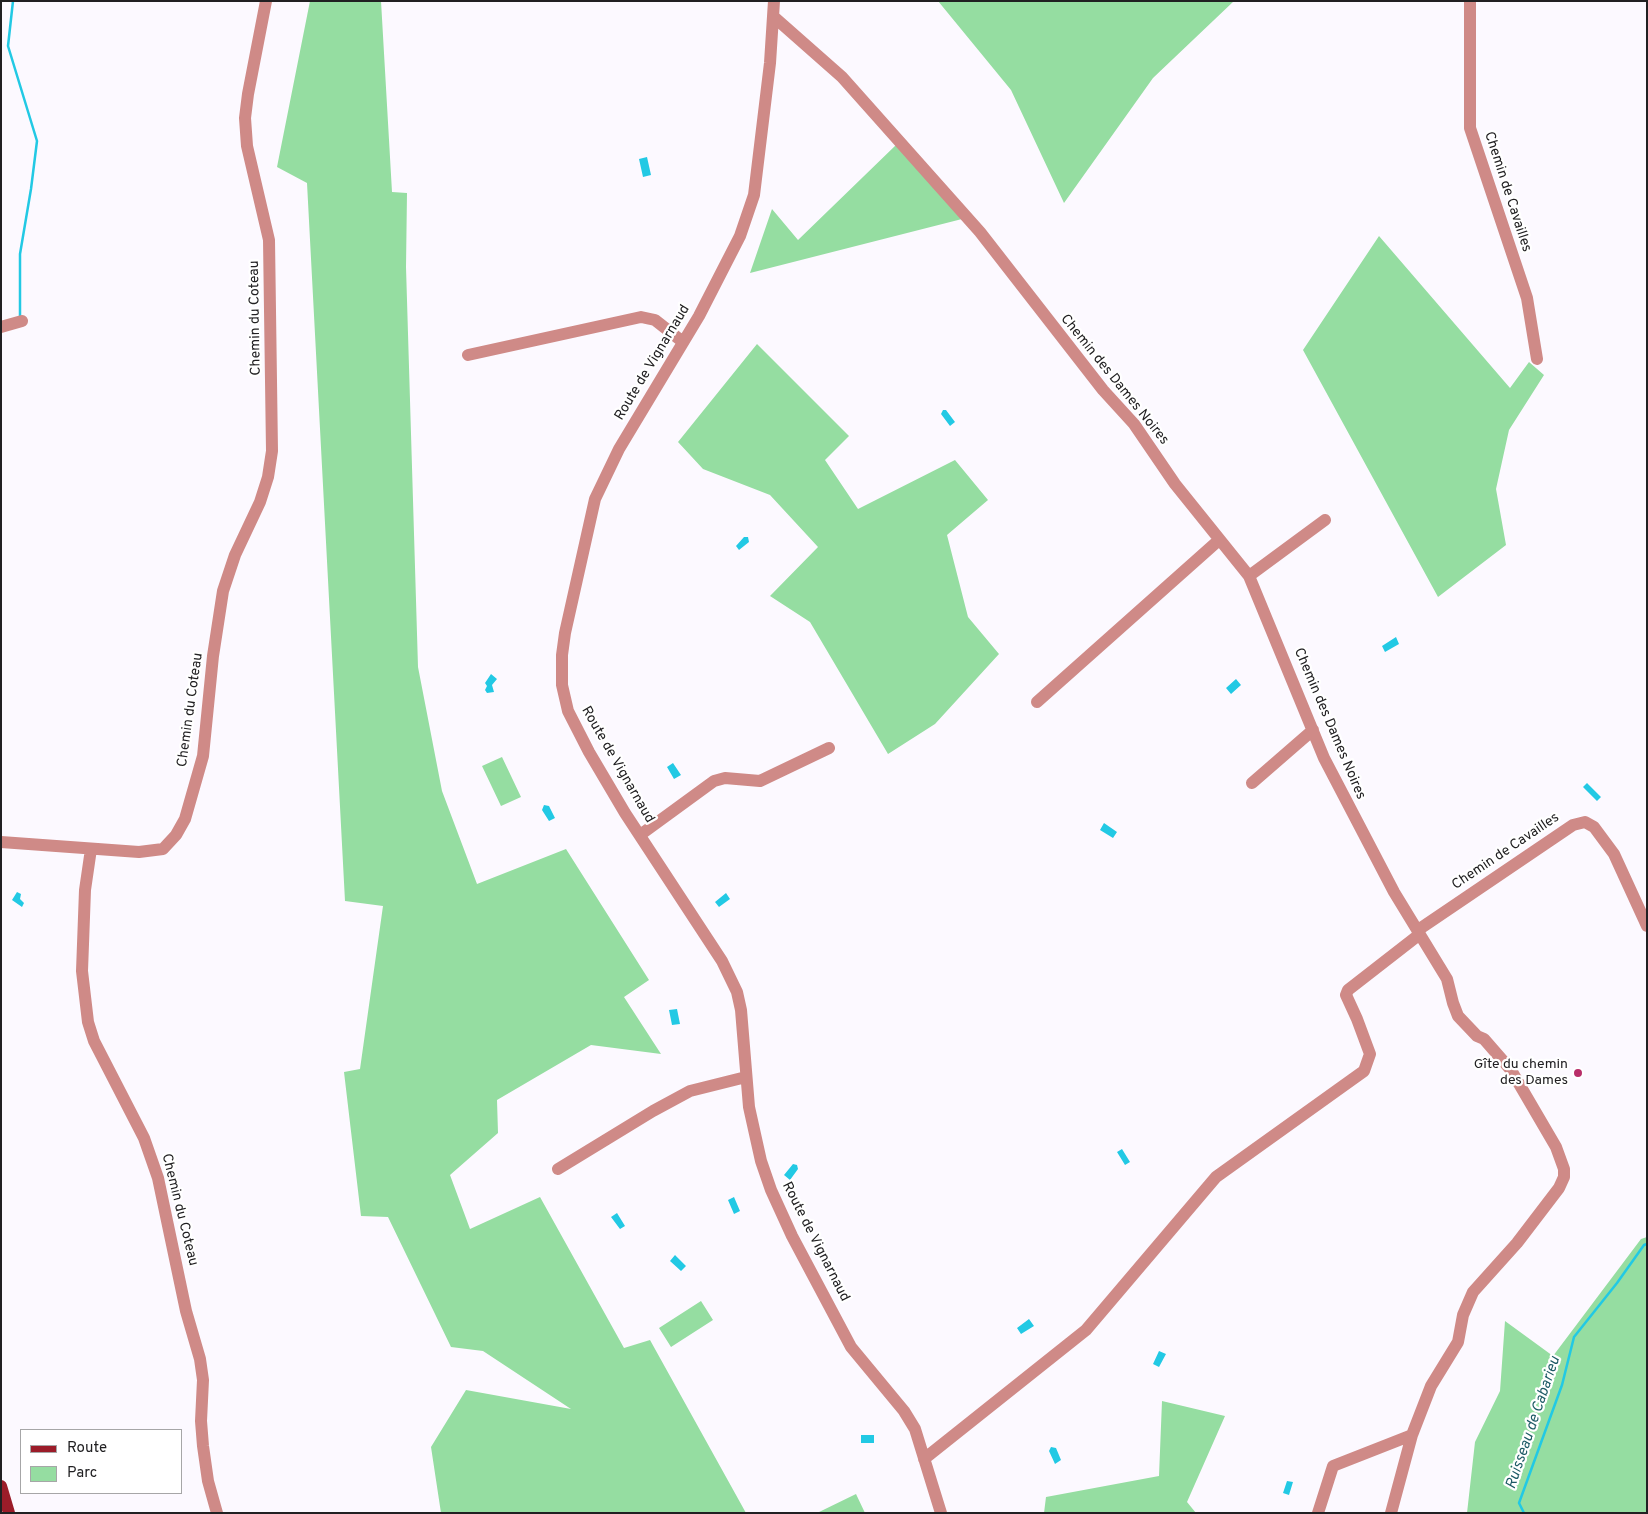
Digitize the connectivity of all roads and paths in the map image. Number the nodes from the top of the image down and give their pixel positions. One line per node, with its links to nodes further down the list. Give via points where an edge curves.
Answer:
1 (266, 1): 19 (street, Chemin du Coteau, via 245,118 247,146 269,240 272,451 268,477 223,591 202,756 185,819 163,849 140,852)
2 (774, 1): 4 (street, Route de Vignarnaud)
3 (1470, 1): 9 (street, Chemin de Cavailles, via 1470,128 1527,298)
4 (774, 17): 7 (street, Route de Vignarnaud, via 754,195 740,236); 11 (street, Chemin des Dames Noires, via 842,77 980,232 1103,390 1134,424)
5 (22, 321): 6 (street)
6 (1, 327)
7 (683, 342): 8 (street, via 655,320 642,317); 17 (street, Route de Vignarnaud, via 618,449 595,500 562,655 562,685 568,711)
8 (468, 355)
9 (1537, 359)
10 (1326, 520): 12 (street)
11 (1219, 540): 12 (street, Chemin des Dames Noires); 13 (street)
12 (1249, 576): 14 (street, Chemin des Dames Noires)
13 (1038, 702)
14 (1312, 730): 16 (street); 21 (street, Chemin des Dames Noires, via 1349,809)
15 (829, 748): 17 (street, via 760,781 724,778 714,781)
16 (1252, 783)
17 (640, 835): 22 (street, Route de Vignarnaud, via 722,961 736,992 741,1010)
18 (1, 842): 19 (street)
19 (91, 850): 28 (street, Chemin du Coteau, via 85,890 82,971 88,1022 94,1041 144,1138 158,1178 186,1311 200,1359 203,1446)
20 (1647, 926): 21 (street, Chemin de Cavailles, via 1614,854 1594,827 1585,822 1573,825)
21 (1419, 932): 24 (street, Chemin des Dames Noires, via 1447,979 1458,1016 1511,1070 1556,1147 1564,1177 1560,1188 1517,1243 1473,1292 1463,1315 1458,1342 1431,1386); 25 (street, via 1346,995 1370,1054 1364,1071 1216,1177 1086,1330)
22 (746, 1077): 23 (street, via 690,1091); 25 (street, Route de Vignarnaud, via 749,1107 762,1161 781,1213 851,1347 909,1420 919,1439)
23 (558, 1169)
24 (1412, 1435): 30 (street, via 1333,1466); 31 (street, Chemin des Dames Noires)
25 (924, 1459): 29 (street, Route de Vignarnaud)
26 (1, 1486): 27 (main road)
27 (9, 1513)
28 (217, 1513)
29 (941, 1513)
30 (1318, 1513)
31 (1391, 1513)

